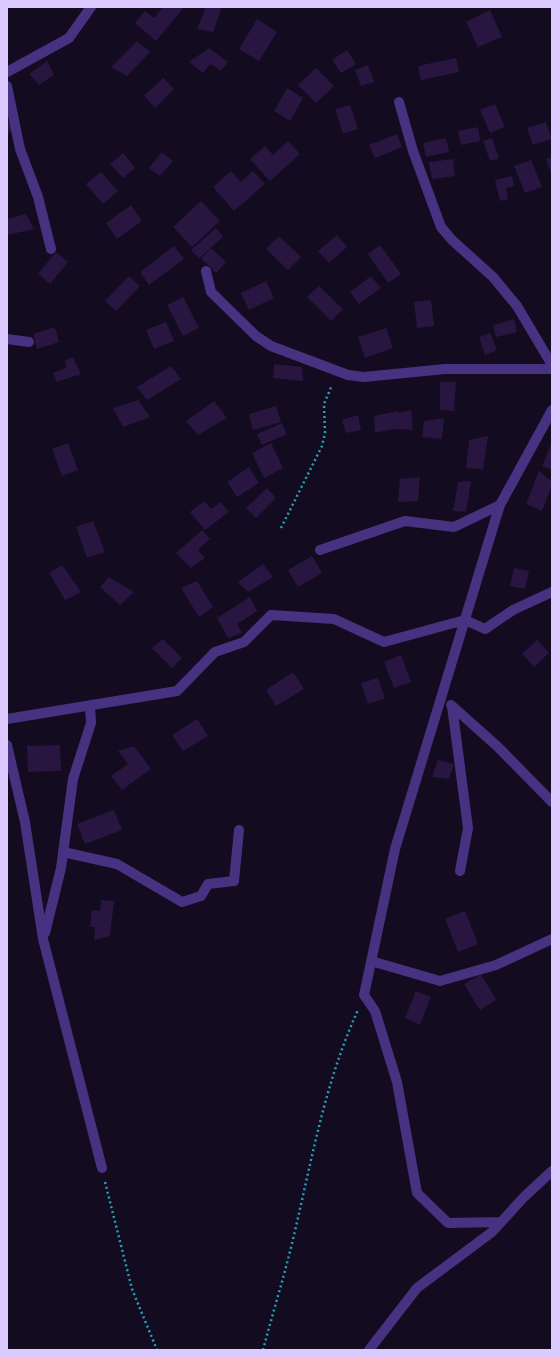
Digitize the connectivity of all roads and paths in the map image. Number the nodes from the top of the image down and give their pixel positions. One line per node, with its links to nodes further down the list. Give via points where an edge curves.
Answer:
1 (91, 7): 2 (street, via 69,38)
2 (7, 72)
3 (7, 86): 5 (street, via 20,149 38,197)
4 (398, 102): 9 (street, via 441,227 493,277 517,306)
5 (51, 249)
6 (206, 271): 11 (street, via 211,292 256,336 271,346)
7 (7, 339): 8 (street)
8 (29, 342)
9 (552, 365)
10 (552, 369): 11 (street, via 445,369 364,376 348,375)
11 (338, 371): 14 (path, via 324,404 325,433 322,446)
12 (552, 410): 13 (street)
13 (500, 505): 15 (street, via 454,527 405,521); 17 (street)
14 (281, 528)
15 (320, 550)
16 (552, 592): 17 (street, via 513,610 485,629)
17 (465, 620): 18 (street); 19 (street, via 384,642 334,619 272,615 244,642 215,652 177,690)
18 (442, 696): 20 (street); 29 (street, via 395,849)
19 (90, 705): 21 (street); 25 (street, via 91,723 73,779)
20 (452, 706): 23 (street); 26 (street, via 468,828)
21 (7, 719)
22 (7, 745): 27 (street, via 25,822)
23 (552, 802)
24 (239, 830): 25 (street, via 234,881 208,884 201,896 182,902 117,864)
25 (63, 852): 27 (street)
26 (460, 871)
27 (43, 939): 31 (street)
28 (552, 939): 29 (street, via 496,965 440,981)
29 (372, 961): 30 (street)
30 (364, 995): 33 (street, via 375,1011 398,1082 417,1193 448,1223); 35 (path, via 332,1075 317,1130 294,1237)
31 (102, 1168): 34 (path, via 132,1289)
32 (552, 1171): 33 (street)
33 (501, 1222): 36 (street, via 492,1232 417,1288)
34 (157, 1350)
35 (263, 1350)
36 (369, 1350)

